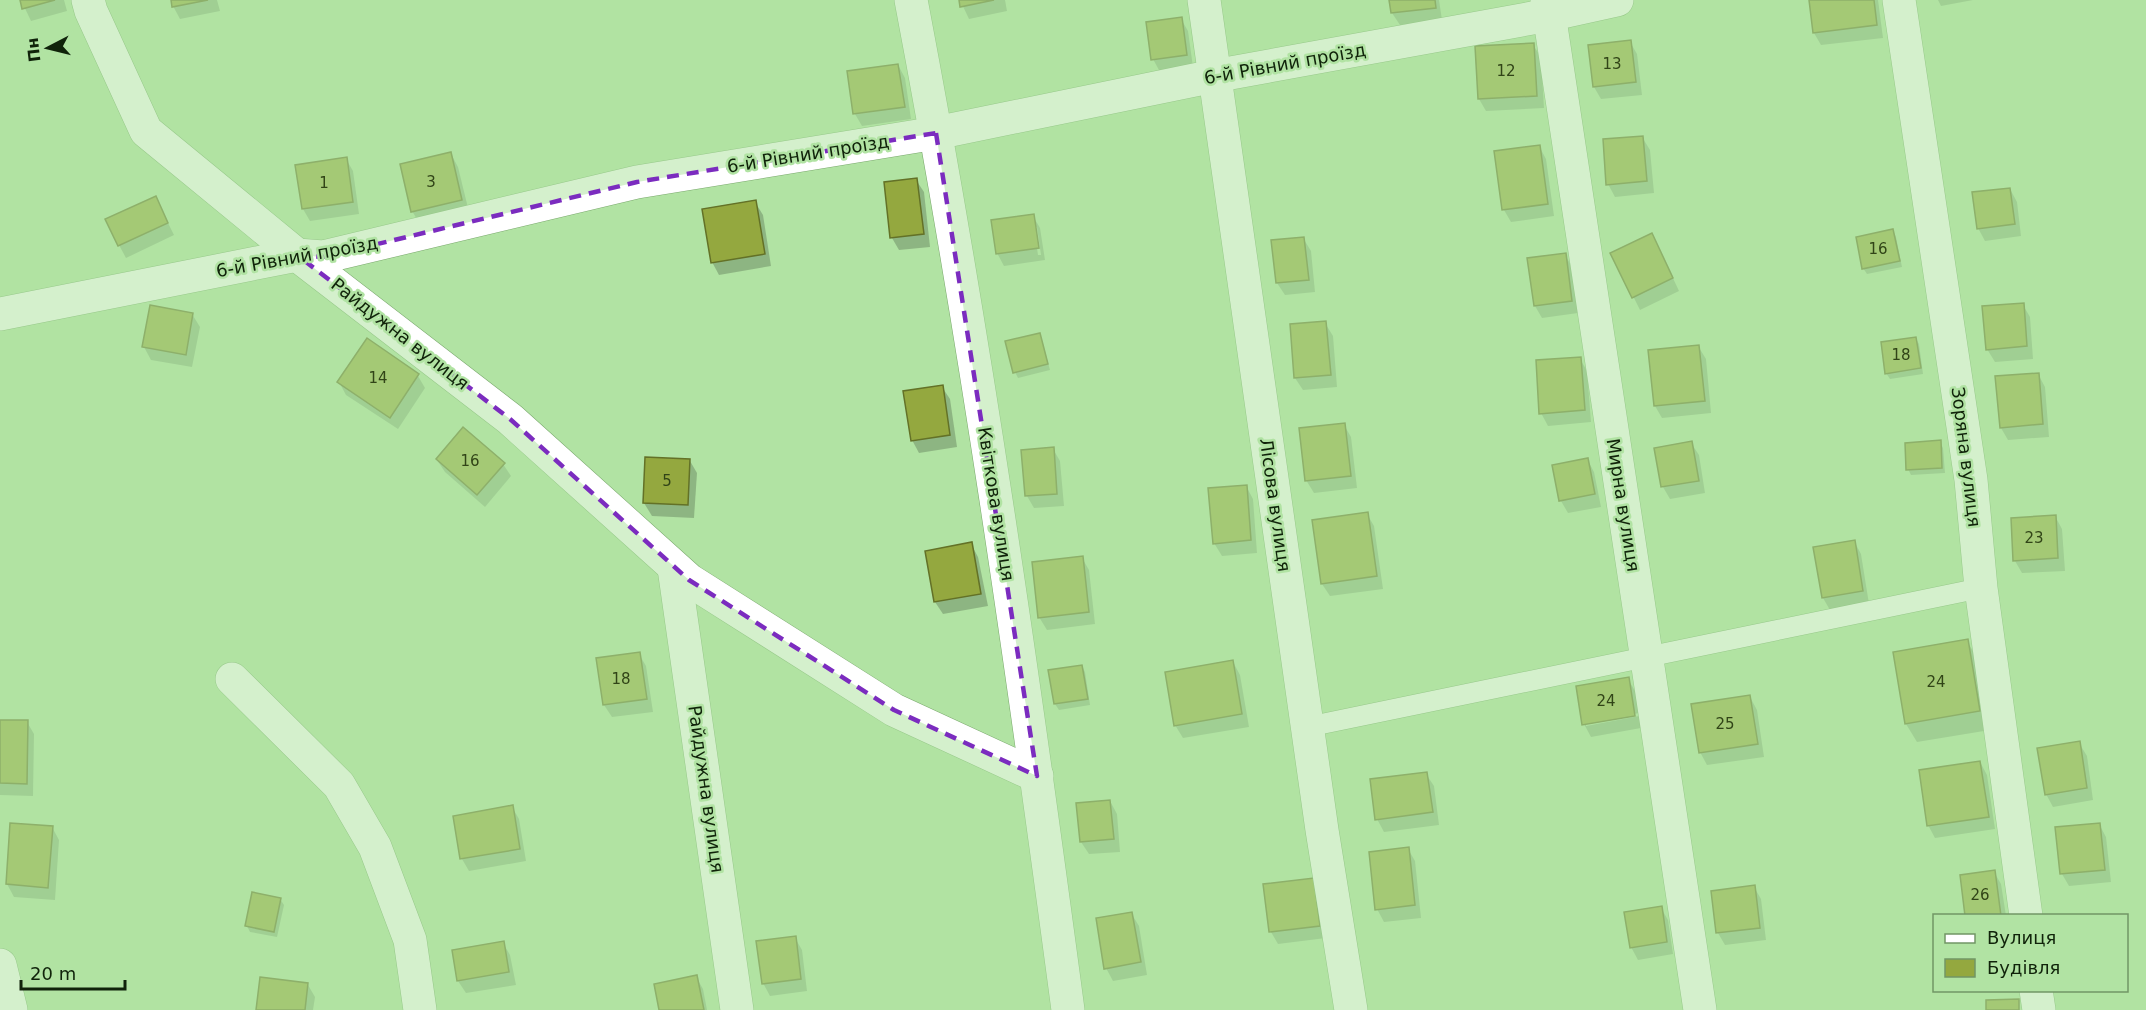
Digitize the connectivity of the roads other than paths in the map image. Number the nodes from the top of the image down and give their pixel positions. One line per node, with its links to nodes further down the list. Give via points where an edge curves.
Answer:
1 (88, 0): 9 (street, Райдужна вулиця, via 146,131)
2 (911, 0): 8 (street, Квіткова вулиця)
3 (1204, 0): 7 (street, Лісова вулиця)
4 (1617, 0): 6 (street, 6-й Рівний проїзд)
5 (1899, 0): 12 (street, Зоряна вулиця, via 1971,480)
6 (1548, 8): 7 (street, 6-й Рівний проїзд); 13 (street, Мирна вулиця)
7 (1214, 76): 8 (street, 6-й Рівний проїзд); 15 (street, Лісова вулиця)
8 (936, 133): 9 (street, 6-й Рівний проїзд, via 637,182 323,257); 16 (street, Квіткова вулиця)
9 (297, 255): 10 (street, 6-й Рівний проїзд); 11 (street, Райдужна вулиця, via 510,419)
10 (0, 314)
11 (674, 568): 16 (street, Райдужна вулиця, via 894,710); 22 (street, Райдужна вулиця)
12 (1981, 588): 13 (lane); 17 (street, Зоряна вулиця)
13 (1647, 657): 15 (lane); 25 (street, Мирна вулиця)
14 (232, 679): 21 (street, via 339,785 375,847 410,940)
15 (1307, 727): 24 (street, Лісова вулиця)
16 (1037, 776): 23 (street, Квіткова вулиця)
17 (2026, 914)
18 (0, 965): 20 (street)
19 (2036, 992): 26 (street)
20 (11, 1010)
21 (420, 1010)
22 (737, 1010)
23 (1068, 1010)
24 (1351, 1010)
25 (1700, 1010)
26 (2039, 1010)

